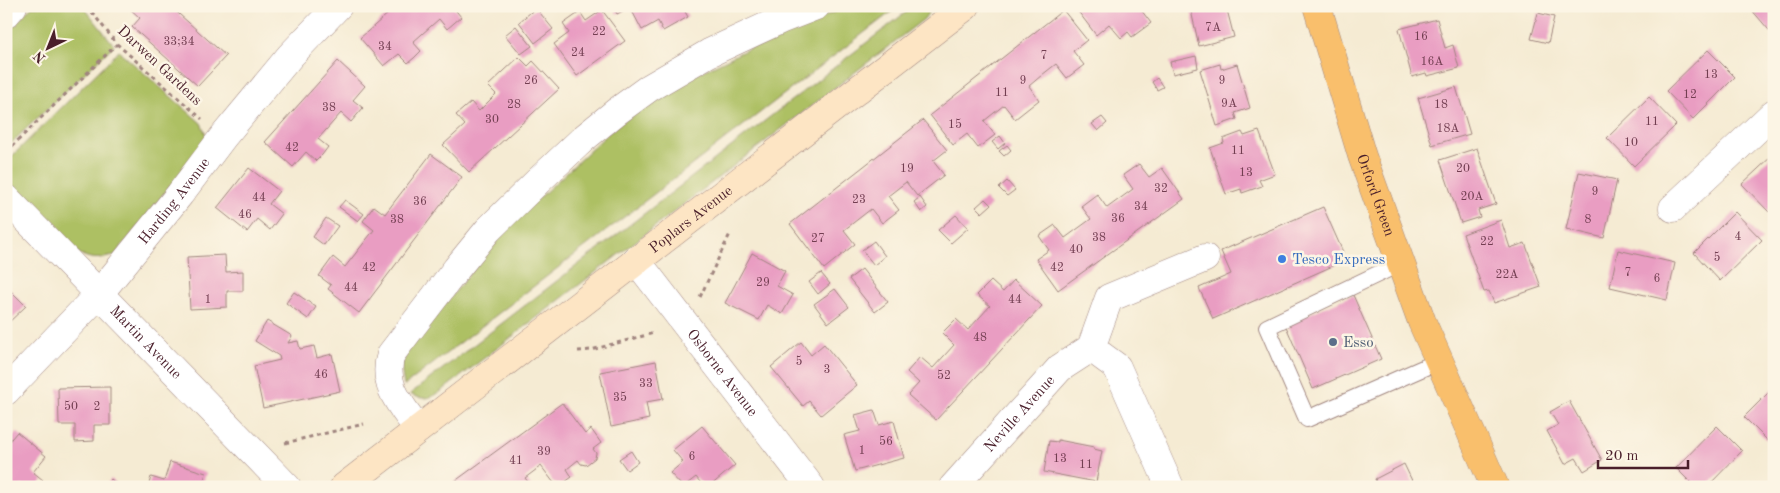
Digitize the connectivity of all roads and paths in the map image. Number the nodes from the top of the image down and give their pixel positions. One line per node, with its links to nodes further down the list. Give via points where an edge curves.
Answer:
1 (13, 6): 7 (street)
2 (86, 6): 8 (path, Darwen Gardens)
3 (338, 6): 10 (street, Harding Avenue, via 290,56)
4 (816, 6): 26 (street, via 709,53 648,88 584,138 488,230 391,354 387,366 391,388)
5 (1317, 6): 17 (main road, Orford Green, via 1362,156)
6 (963, 7): 16 (street, Poplars Avenue)
7 (6, 14)
8 (116, 44): 10 (path, Darwen Gardens); 11 (path)
9 (1774, 113): 13 (street)
10 (223, 137): 18 (street, Harding Avenue)
11 (6, 152)
12 (6, 198): 18 (street, Martin Avenue)
13 (1673, 208)
14 (730, 234): 19 (path)
15 (1205, 258): 21 (street, via 1109,298)
16 (636, 260): 26 (street, Poplars Avenue); 30 (street, Osborne Avenue)
17 (1401, 263): 23 (main road, Orford Green); 23 (lane, via 1267,327 1308,419)
18 (99, 294): 24 (street, Harding Avenue); 28 (street, Martin Avenue)
19 (698, 302)
20 (661, 331): 22 (path)
21 (1091, 348): 31 (street, Neville Avenue, via 1060,368); 32 (street, via 1117,367)
22 (578, 351)
23 (1439, 361): 33 (main road, Orford Green)
24 (6, 391)
25 (364, 424): 27 (path)
26 (418, 429): 29 (street, Poplars Avenue)
27 (280, 444)
28 (287, 487)
29 (344, 487)
30 (810, 487)
31 (953, 487)
32 (1170, 487)
33 (1495, 487)

